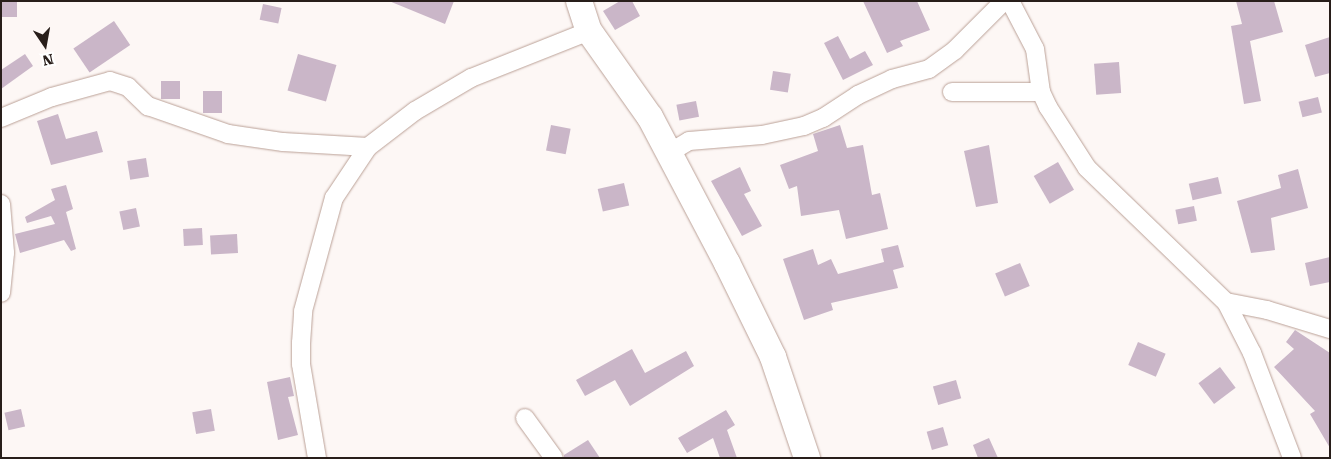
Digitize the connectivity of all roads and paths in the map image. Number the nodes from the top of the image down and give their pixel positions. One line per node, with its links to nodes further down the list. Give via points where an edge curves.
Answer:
1 (578, 1): 4 (street)
2 (1004, 1): 9 (street, via 955,50 929,68 858,94 804,126 762,135 689,141)
3 (1010, 1): 6 (street, via 1035,49)
4 (589, 31): 8 (street, via 471,78 414,111); 9 (street, via 650,117)
5 (952, 92): 6 (street)
6 (1042, 92): 12 (street, via 1087,168)
7 (1, 118): 8 (street, via 52,97 110,81 128,87 148,106 228,134 283,142)
8 (368, 147): 15 (street, via 334,198 303,311 301,364)
9 (669, 153): 17 (street, via 773,357)
10 (1, 204): 11 (street, via 5,253)
11 (1, 293)
12 (1226, 302): 13 (street, via 1285,314); 18 (street, via 1252,353)
13 (1330, 329)
14 (526, 418): 16 (street)
15 (315, 457)
16 (554, 458)
17 (807, 458)
18 (1292, 458)

